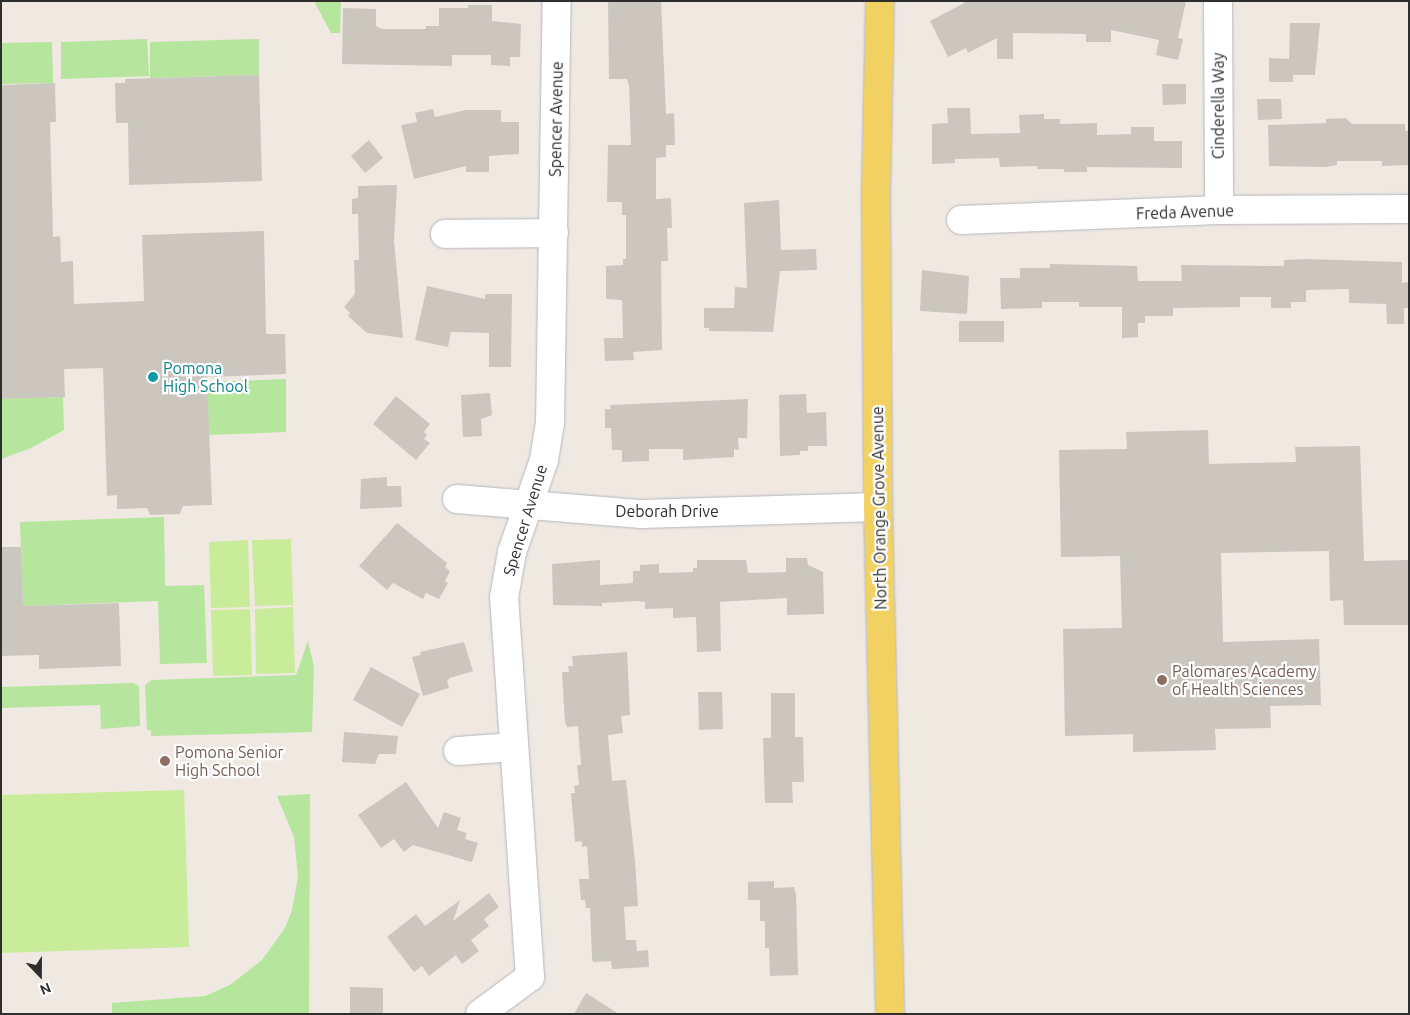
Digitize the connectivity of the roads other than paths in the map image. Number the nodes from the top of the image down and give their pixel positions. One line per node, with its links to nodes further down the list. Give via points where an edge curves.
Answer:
1 (557, 1): 7 (street, Spencer Avenue)
2 (880, 1): 11 (main road, North Orange Grove Avenue, via 876,199)
3 (1218, 1): 5 (street, Cinderella Way)
4 (1409, 209): 5 (street, Freda Avenue)
5 (1219, 210): 6 (street, Freda Avenue)
6 (961, 220)
7 (554, 233): 8 (street); 10 (street, Spencer Avenue, via 550,424 544,460)
8 (445, 234)
9 (457, 499): 10 (street, Deborah Drive)
10 (527, 506): 11 (street, Deborah Drive, via 641,514); 12 (street, Spencer Avenue, via 512,552 504,598)
11 (878, 507): 15 (main road, North Orange Grove Avenue)
12 (514, 747): 13 (street); 14 (street, Spencer Avenue, via 530,977)
13 (458, 751)
14 (480, 1014)
15 (890, 1014)

